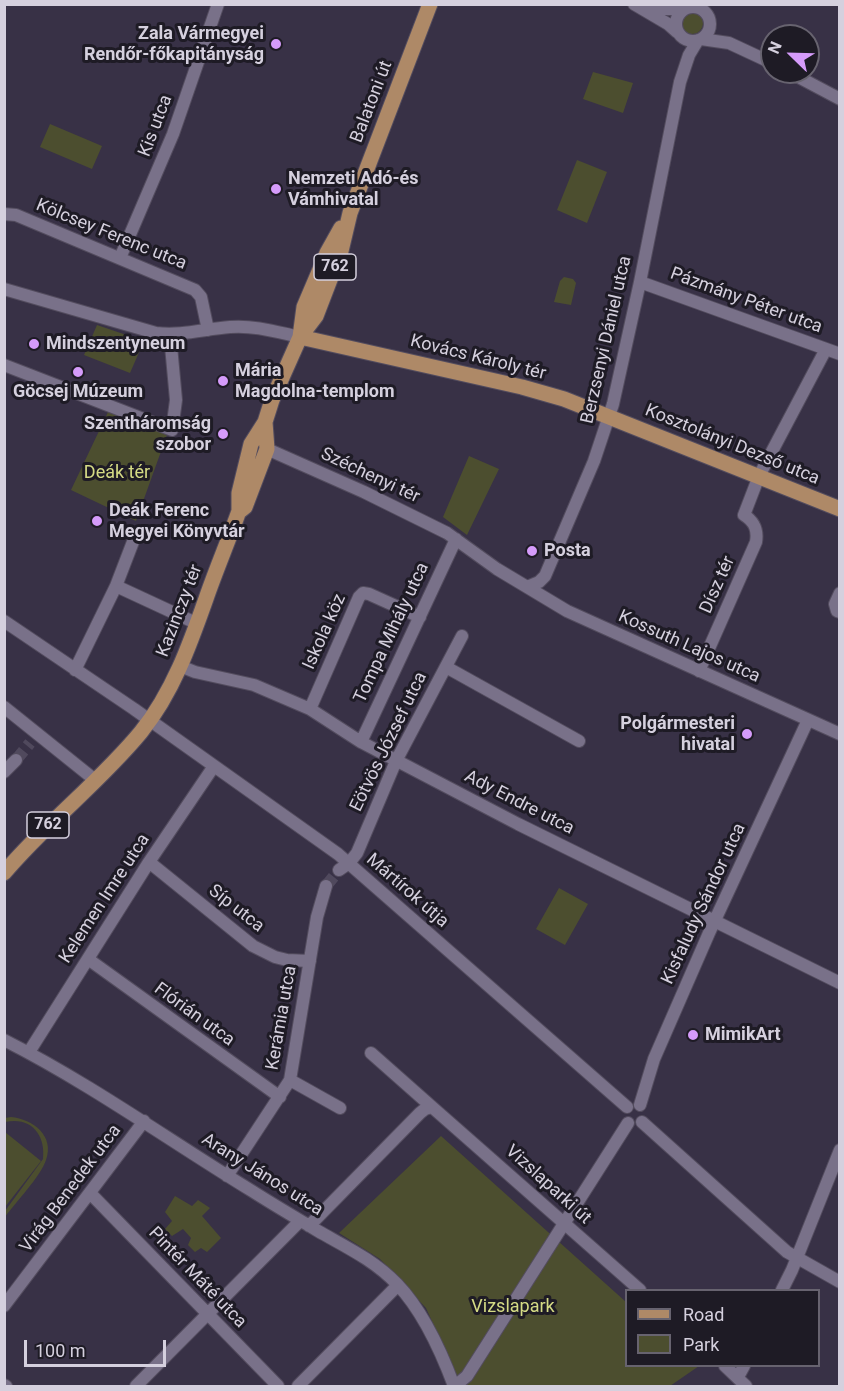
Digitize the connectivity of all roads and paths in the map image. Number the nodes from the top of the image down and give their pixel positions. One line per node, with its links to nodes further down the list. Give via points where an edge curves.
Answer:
1 (218, 4): 16 (street, Kis utca, via 173,134)
2 (430, 4): 14 (main road, Balatoni út / 762)
3 (634, 4): 7 (street)
4 (645, 4): 5 (street, via 664,9)
5 (685, 7): 6 (street); 7 (street, via 675,21)
6 (705, 11): 8 (street, via 709,29); 9 (street)
7 (678, 33): 8 (street, via 686,40); 11 (street, Berzsenyi Dániel utca)
8 (699, 40): 9 (street, via 720,40); 11 (street, Berzsenyi Dániel utca)
9 (742, 48): 10 (street)
10 (760, 57)
11 (680, 81): 17 (street, Berzsenyi Dániel utca)
12 (812, 84): 13 (street)
13 (840, 99)
14 (350, 213): 19 (main road, Balatoni út / 762, via 341,251); 22 (main road, Balatoni út / 762, via 315,278 302,311)
15 (4, 214): 16 (street, Kölcsey Ferenc utca, via 16,215)
16 (120, 258): 20 (street, Kölcsey Ferenc utca, via 195,290 201,297)
17 (640, 282): 24 (street, Pázmány Péter utca); 27 (street, Berzsenyi Dániel utca)
18 (4, 289): 21 (street)
19 (315, 320): 22 (main road, Balatoni út / 762); 23 (main road)
20 (208, 330): 21 (street); 22 (street, via 252,327)
21 (170, 335): 26 (street, via 176,400 172,430)
22 (300, 337): 23 (main road, Kovács Károly tér); 28 (main road, Kazinczy tér / 762)
23 (336, 345): 27 (main road, Kovács Károly tér, via 537,391)
24 (826, 349): 25 (street, Pázmány Péter utca); 30 (street)
25 (840, 354)
26 (4, 365)
27 (609, 417): 30 (main road, Kosztolányi Dezső utca); 36 (street, Berzsenyi Dániel utca, via 544,576)
28 (265, 422): 29 (main road, Kazinczy tér); 32 (main road, Kazinczy tér / 762, via 245,462)
29 (267, 449): 32 (main road, Kazinczy tér / 762, via 245,507); 34 (street, Széchenyi tér, via 374,496)
30 (759, 476): 31 (main road, Kosztolányi Dezső utca); 46 (street, Dísz tér, via 744,515 755,526 756,542)
31 (840, 509)
32 (239, 511): 41 (main road, Kazinczy tér / 762)
33 (136, 534): 35 (street)
34 (456, 539): 36 (street, Széchenyi tér); 39 (street, Tompa Mihály utca)
35 (116, 586): 41 (street); 45 (street)
36 (527, 587): 46 (street, Kossuth Lajos utca, via 567,611)
37 (840, 593): 38 (street, via 835,604)
38 (840, 612)
39 (420, 617): 48 (street, Iskola köz, via 363,593); 53 (street, Tompa Mihály utca)
40 (4, 621): 45 (street, Mártírok útja)
41 (198, 624): 43 (main road, Kazinczy tér / 762)
42 (462, 636): 44 (street, Eötvös József utca)
43 (180, 666): 48 (street, Ady Endre utca, via 254,685); 49 (main road, Kazinczy tér / 762)
44 (446, 667): 52 (street); 55 (street, Eötvös József utca)
45 (75, 670): 49 (street, Mártírok útja)
46 (699, 671): 50 (street, Kossuth Lajos utca)
47 (4, 707): 58 (street, via 34,738)
48 (310, 709): 53 (street, Ady Endre utca)
49 (149, 720): 56 (street, Mártírok útja); 58 (main road, 762)
50 (808, 720): 51 (street, Kossuth Lajos utca); 63 (street, Kisfaludy Sándor utca)
51 (840, 734)
52 (579, 741)
53 (361, 742): 55 (street, Ady Endre utca)
54 (16, 760): 57 (street)
55 (396, 761): 60 (street, Eötvös József utca, via 357,853); 63 (street, Ady Endre utca)
56 (214, 766): 59 (street, Kelemen Imre utca); 60 (street, Mártírok útja)
57 (4, 772)
58 (95, 780): 61 (main road, 762)
59 (149, 862): 64 (street, Kelemen Imre utca); 65 (street, Síp utca, via 253,946 275,957)
60 (344, 867): 74 (street, Mártírok útja)
61 (4, 873)
62 (326, 886): 65 (street, Kerámia utca)
63 (715, 921): 66 (street, Ady Endre utca); 72 (street, Kisfaludy Sándor utca, via 654,1059)
64 (88, 959): 68 (street, Kelemen Imre utca); 71 (street, Flórián utca)
65 (308, 961): 70 (street, Kerámia utca)
66 (840, 983)
67 (4, 1040): 68 (street, Arany János utca)
68 (29, 1052): 76 (street, Arany János utca)
69 (371, 1053): 73 (street, Vizslaparki út)
70 (290, 1080): 71 (street, Kerámia utca); 75 (street)
71 (280, 1097): 80 (street, Kerámia utca)
72 (640, 1105): 74 (street); 78 (street, via 646,1113)
73 (432, 1107): 82 (street, via 420,1113); 83 (street, Vizslaparki út)
74 (627, 1107): 77 (street, via 624,1114)
75 (340, 1108)
76 (144, 1122): 80 (street, Arany János utca); 81 (street, Virág Benedek utca)
77 (628, 1122): 78 (street); 83 (street)
78 (642, 1122): 84 (street)
79 (840, 1150): 84 (street)
80 (227, 1176): 82 (street, Arany János utca)
81 (90, 1193): 89 (street, Virág Benedek utca); 90 (street, Pintér Máté utca)
82 (305, 1223): 86 (street, Arany János utca, via 361,1254); 90 (street)
83 (564, 1223): 87 (street, Vizslaparki út); 96 (street, via 467,1376)
84 (797, 1258): 85 (street); 88 (street)
85 (840, 1282)
86 (398, 1285): 95 (street); 96 (street, Arany János utca, via 430,1333)
87 (639, 1289)
88 (782, 1289)
89 (4, 1306)
90 (207, 1315): 93 (street); 94 (street, Pintér Máté utca)
91 (728, 1367): 92 (street)
92 (743, 1376)
93 (135, 1386)
94 (278, 1386)
95 (298, 1386)
96 (455, 1386)

